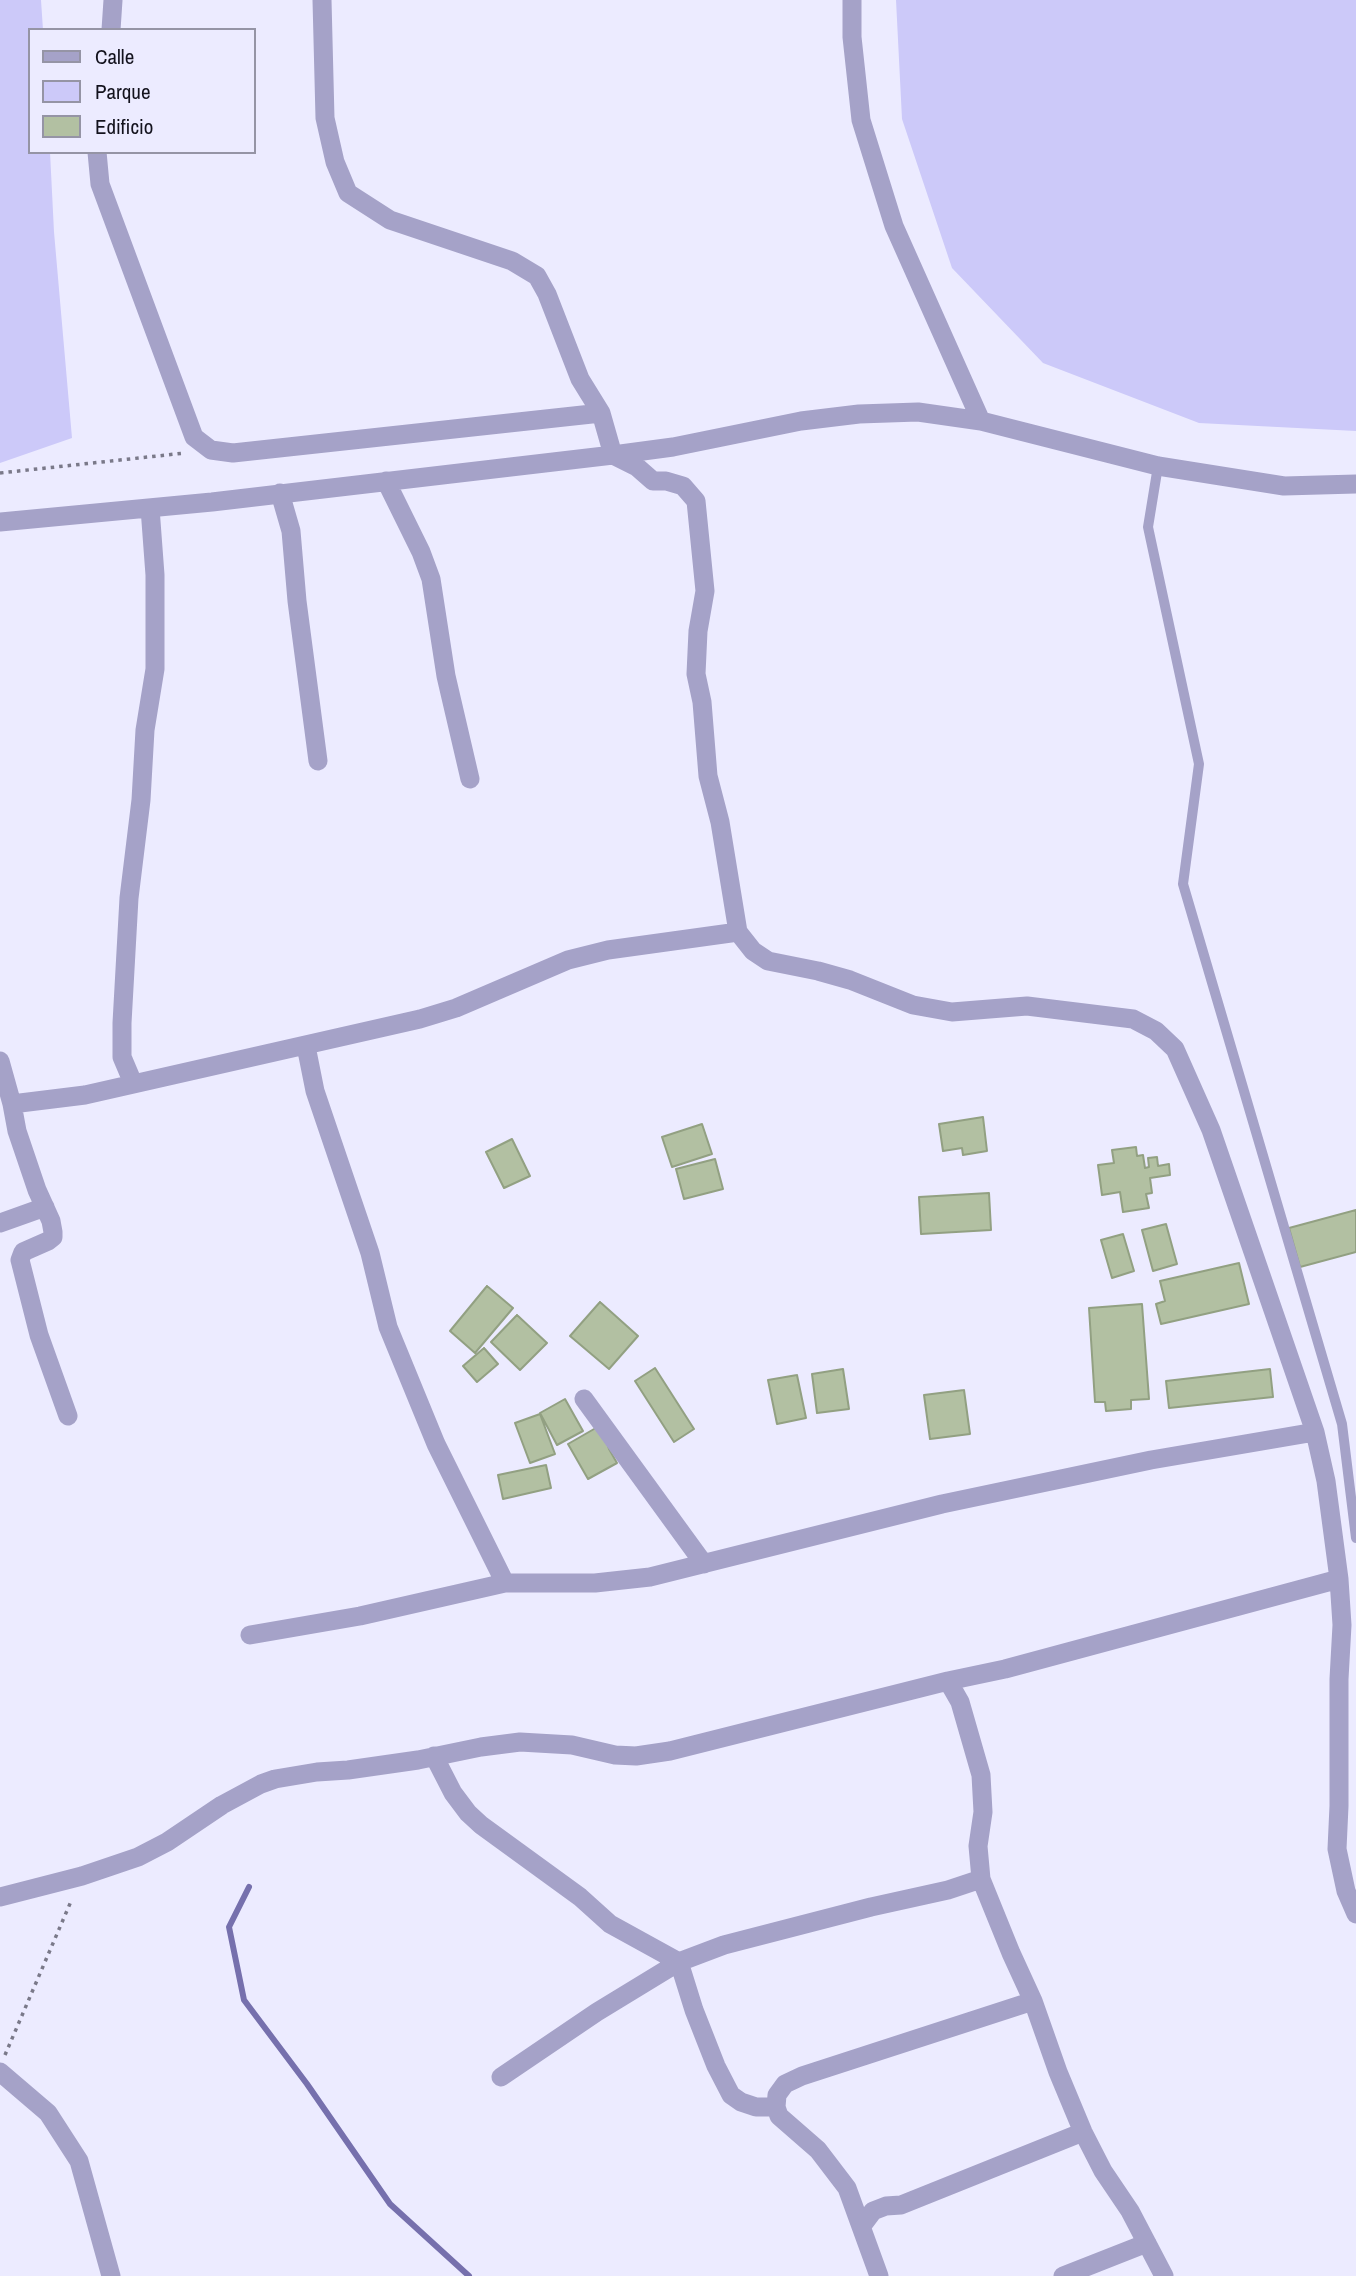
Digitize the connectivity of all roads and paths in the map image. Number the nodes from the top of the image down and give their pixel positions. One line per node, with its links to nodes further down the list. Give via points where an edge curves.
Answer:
1 (113, 0): 4 (street)
2 (321, 0): 6 (street, via 325,118 348,193 390,220 512,261 537,276 580,379)
3 (852, 0): 7 (street, via 861,120 894,226)
4 (111, 28)
5 (97, 154): 8 (street, via 100,184 194,437)
6 (601, 413): 8 (street, via 233,453); 9 (street)
7 (981, 421): 9 (street, via 918,412 859,414); 10 (street)
8 (211, 450): 11 (path)
9 (613, 454): 12 (street); 19 (street, via 653,481 683,486 696,501 705,591 695,674 708,776)
10 (1158, 466): 13 (street, via 1284,485); 29 (lane, via 1148,527 1199,764 1184,884 1342,1424)
11 (0, 473)
12 (386, 481): 14 (street); 18 (street, via 431,579 446,676)
13 (1356, 484)
14 (280, 493): 15 (street); 17 (street, via 291,531)
15 (150, 508): 16 (street); 22 (street, via 155,669 129,898 122,1035 122,1057)
16 (0, 522)
17 (318, 761)
18 (470, 779)
19 (738, 932): 20 (street, via 608,950 524,978 456,1008); 28 (street, via 768,961 850,980 913,1005 952,1012 1027,1006 1133,1019 1156,1031 1175,1049 1210,1130)
20 (306, 1046): 22 (street); 32 (street, via 315,1091 370,1253 388,1327 436,1444)
21 (0, 1061): 23 (street)
22 (133, 1083): 23 (street, via 85,1095)
23 (12, 1104): 24 (street)
24 (45, 1207): 25 (street); 27 (street, via 53,1237 23,1252 20,1260 39,1335)
25 (0, 1223)
26 (584, 1399): 30 (street)
27 (68, 1416)
28 (1315, 1432): 30 (street, via 1151,1460 942,1504); 31 (street)
29 (1356, 1538)
30 (704, 1564): 32 (street, via 650,1577 595,1583)
31 (1339, 1579): 34 (street); 39 (street, via 1342,1625 1336,1849)
32 (505, 1583): 33 (street)
33 (250, 1635)
34 (948, 1681): 35 (street, via 653,1754 615,1755 572,1745 520,1742); 37 (street, via 960,1702 981,1775)
35 (434, 1756): 36 (street, via 275,1779 222,1805 138,1857); 40 (street, via 453,1793 481,1825 610,1924)
36 (82, 1876): 38 (street); 42 (path)
37 (981, 1879): 40 (street, via 736,1942); 41 (street)
38 (0, 1897)
39 (1356, 1914)
40 (679, 1962): 43 (street); 44 (street, via 694,2010 731,2095 756,2107)
41 (1033, 2001): 44 (street, via 802,2076 785,2084); 45 (street)
42 (0, 2070): 48 (street, via 48,2113 79,2161)
43 (501, 2077)
44 (776, 2107): 46 (street, via 779,2116 818,2150 847,2188)
45 (1083, 2132): 46 (street, via 901,2205 873,2211); 47 (street)
46 (861, 2227): 49 (street)
47 (1147, 2243): 50 (street); 51 (street)
48 (111, 2276)
49 (879, 2276)
50 (1063, 2276)
51 (1164, 2276)

